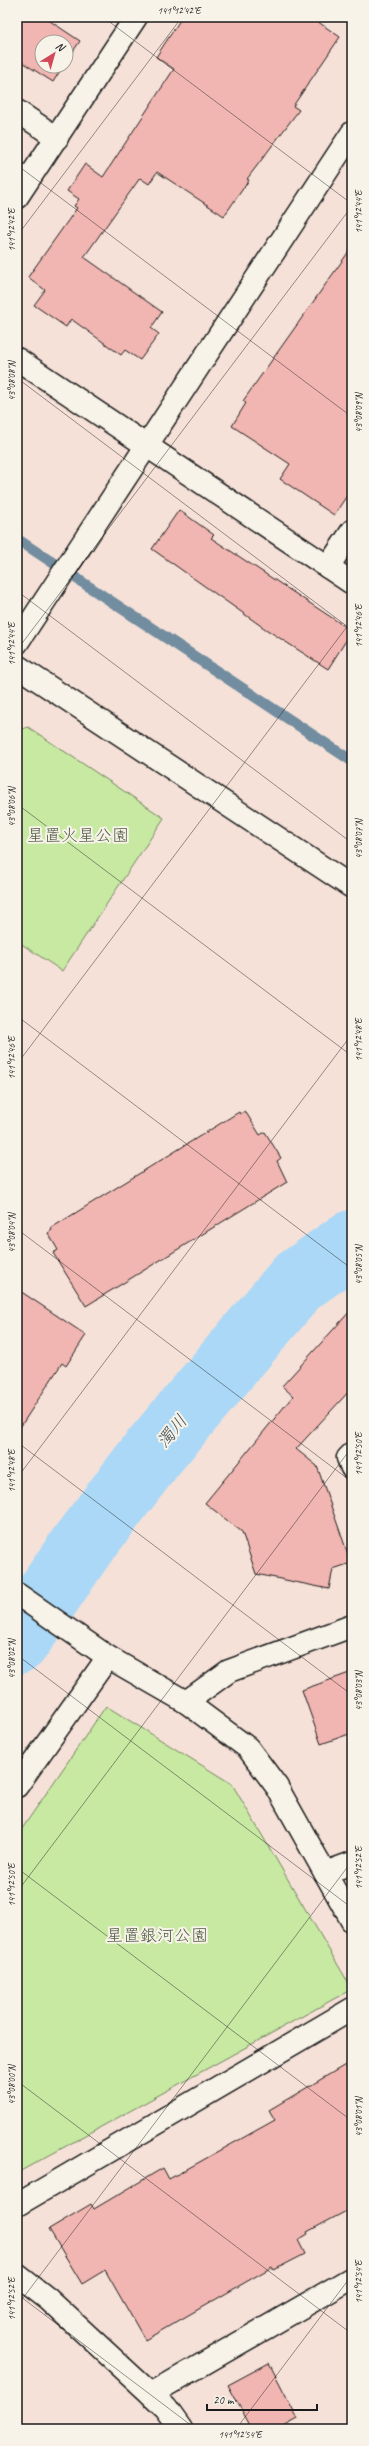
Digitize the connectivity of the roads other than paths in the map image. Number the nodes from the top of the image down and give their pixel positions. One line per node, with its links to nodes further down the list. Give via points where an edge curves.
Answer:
1 (136, 17): 4 (street)
2 (17, 111): 4 (street)
3 (352, 133): 7 (street)
4 (57, 138): 5 (street)
5 (17, 198)
6 (17, 359): 7 (street)
7 (147, 444): 9 (street); 11 (street)
8 (352, 531): 9 (street)
9 (328, 567): 10 (street)
10 (352, 583)
11 (17, 643)
12 (17, 666): 13 (street)
13 (352, 887)
14 (352, 1454): 15 (street, via 348,1458)
15 (352, 1468)
16 (17, 1594): 18 (street)
17 (352, 1626): 19 (street, via 229,1671)
18 (108, 1657): 19 (street); 20 (street)
19 (186, 1702): 22 (street, via 248,1748 278,1787)
20 (17, 1786)
21 (352, 1863): 22 (street)
22 (326, 1873): 23 (street)
23 (352, 1921)
24 (352, 2009): 25 (street)
25 (17, 2205)
26 (17, 2275): 28 (street, via 48,2299)
27 (352, 2278): 28 (street)
28 (150, 2394): 29 (street, via 166,2408)
29 (181, 2429)

